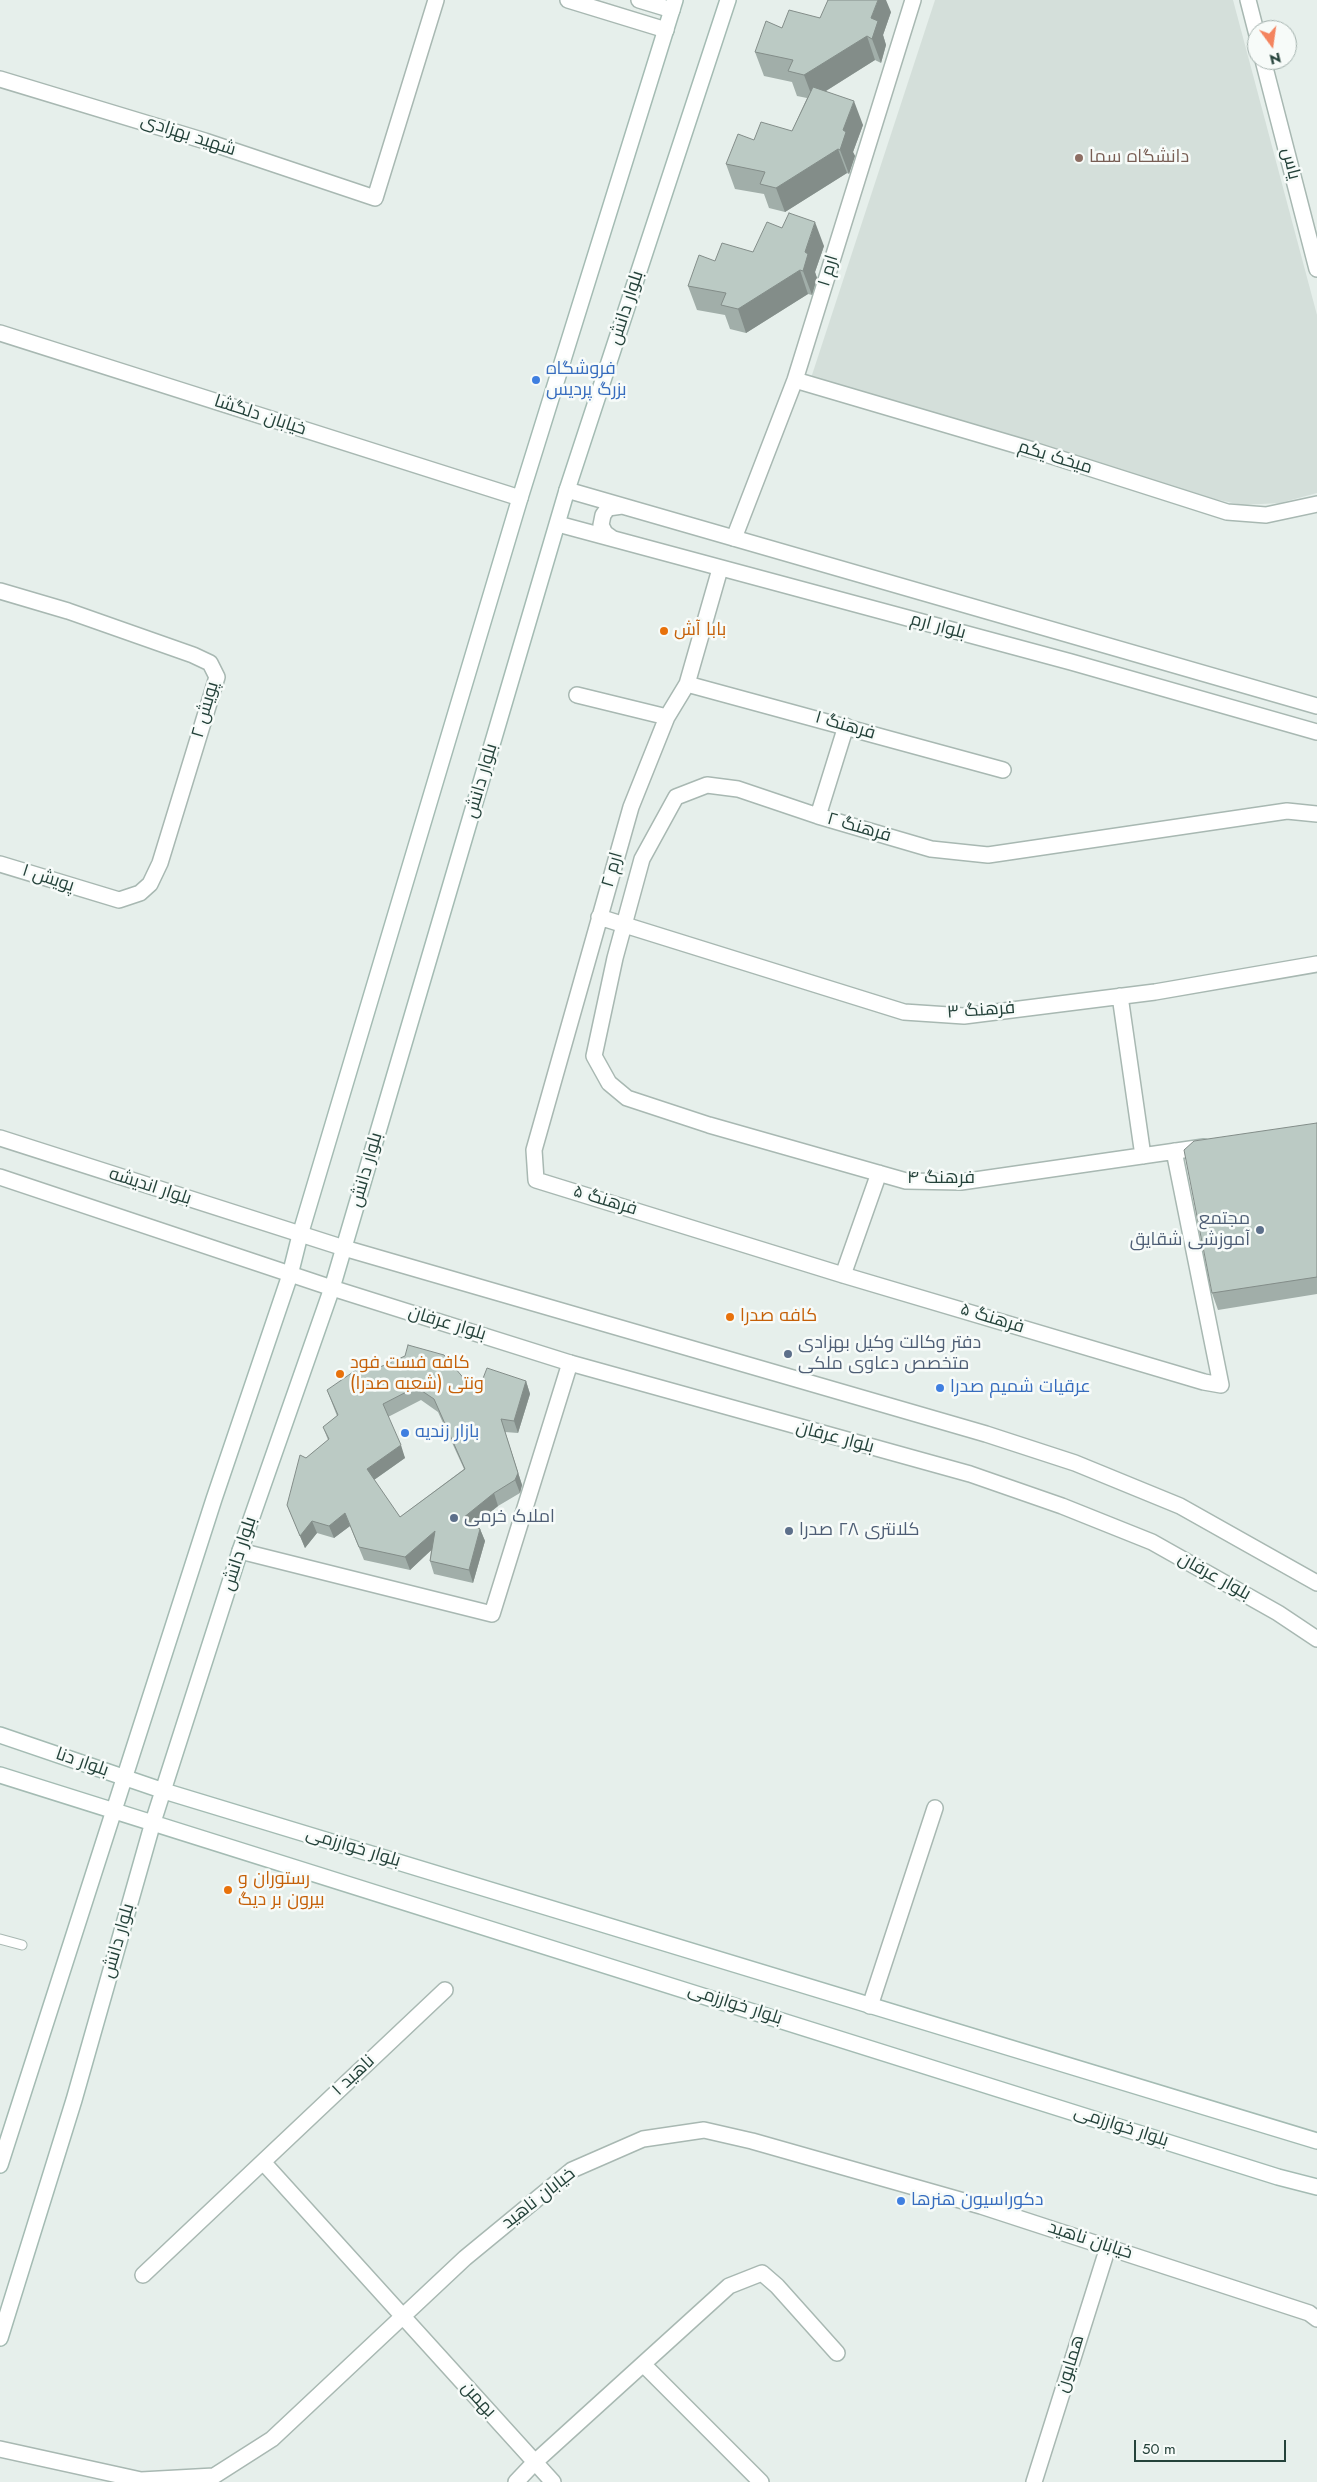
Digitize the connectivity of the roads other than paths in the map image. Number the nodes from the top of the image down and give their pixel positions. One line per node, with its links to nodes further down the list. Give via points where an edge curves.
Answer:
1 (436, 0): 11 (street, شهید بهزادی, via 375,198 205,141)
2 (568, 0): 9 (street)
3 (639, 0): 7 (street)
4 (728, 0): 15 (street, بلوار دانش)
5 (913, 0): 14 (street, ارم ۱)
6 (1248, 0): 8 (street)
7 (674, 5): 9 (street)
8 (1253, 20)
9 (666, 30): 16 (street)
10 (1266, 70): 12 (street, یاس)
11 (0, 79)
12 (1317, 269)
13 (0, 333): 16 (street, خیابان دلگشا)
14 (795, 380): 17 (street, میخک یکم, via 1036,451 1226,512 1266,515); 21 (street, ارم ۱)
15 (567, 490): 18 (street, بلوار ارم); 19 (street, بلوار دانش)
16 (520, 498): 47 (street)
17 (1317, 504)
18 (626, 507): 20 (street, via 608,508 602,516 605,533); 21 (street, بلوار ارم)
19 (558, 524): 20 (street, بلوار ارم); 48 (street, بلوار دانش)
20 (612, 538): 22 (street, بلوار ارم)
21 (734, 538): 26 (street, بلوار ارم)
22 (720, 569): 24 (street, ارم ۲); 29 (street, بلوار ارم, via 1071,662)
23 (0, 590): 34 (street, پویش ۲, via 193,655 210,663 217,677 160,863 150,884 140,893 119,900)
24 (687, 684): 27 (street, ارم ۲); 28 (street, فرهنگ ۱)
25 (576, 694): 27 (street)
26 (1317, 706)
27 (667, 717): 35 (street, ارم ۲, via 631,807)
28 (846, 726): 30 (street, فرهنگ ۱); 32 (street)
29 (1317, 732)
30 (1003, 770)
31 (1317, 814): 32 (street, فرهنگ ۲, via 1287,811 988,855 931,849)
32 (818, 816): 36 (street, فرهنگ ۲, via 738,789 707,785 676,797 642,860)
33 (0, 864): 34 (street, پویش ۱)
34 (95, 894)
35 (599, 917): 36 (street, فرهنگ ۳); 46 (street, ارم ۲, via 534,1150)
36 (624, 925): 38 (street, فرهنگ ۳, via 904,1012 964,1016); 39 (street, فرهنگ ۲)
37 (1317, 964): 38 (street, فرهنگ ۳)
38 (1120, 996): 43 (street)
39 (594, 1056): 44 (street, فرهنگ ۴, via 609,1083 627,1098)
40 (0, 1138): 47 (street, بلوار اندیشه)
41 (1222, 1145): 42 (street, فرهنگ ۴)
42 (1174, 1151): 43 (street, فرهنگ ۴); 50 (street, فرهنگ ۵, via 1221,1385 1194,1380)
43 (1144, 1156): 44 (street, فرهنگ ۴, via 961,1182 906,1181)
44 (879, 1173): 50 (street)
45 (0, 1177): 49 (street)
46 (536, 1180): 50 (street, فرهنگ ۵)
47 (300, 1235): 48 (street, بلوار اندیشه); 49 (street)
48 (344, 1248): 51 (street, بلوار دانش); 54 (street, via 986,1434 1075,1463 1180,1506)
49 (290, 1275): 51 (street, بلوار عرفان); 58 (street, via 214,1498)
50 (844, 1275)
51 (332, 1288): 52 (street, بلوار عرفان); 53 (street, بلوار دانش)
52 (570, 1363): 53 (street, via 492,1614); 55 (street, بلوار عرفان, via 970,1474 1062,1506 1152,1542 1278,1613)
53 (240, 1551): 59 (street, بلوار دانش)
54 (1317, 1584)
55 (1317, 1639)
56 (0, 1735): 58 (street, بلوار دنا)
57 (0, 1776): 61 (street, بلوار دنا)
58 (126, 1778): 59 (street, بلوار دنا); 61 (street)
59 (164, 1791): 62 (street, بلوار دانش); 66 (street, بلوار خوارزمی)
60 (934, 1808): 66 (street)
61 (114, 1811): 62 (street, بلوار دنا); 69 (street)
62 (153, 1822): 70 (street, بلوار خوارزمی); 75 (street, بلوار دانش, via 74,2100)
63 (0, 1938): 64 (lane)
64 (22, 1945)
65 (445, 1990): 68 (street, ناهید ۱)
66 (870, 2006): 67 (street, بلوار خوارزمی)
67 (1317, 2141)
68 (263, 2162): 72 (street, ناهید ۱); 73 (street)
69 (0, 2165)
70 (1317, 2187)
71 (1108, 2247): 73 (street, خیابان ناهید, via 981,2206 704,2130 643,2139 572,2170 466,2258); 74 (street, خیابان ناهید, via 1309,2313); 84 (street, همایون)
72 (143, 2275)
73 (402, 2318): 79 (street, بهمن); 80 (street, خیابان ناهید, via 272,2440 214,2476)
74 (1317, 2319)
75 (0, 2338)
76 (837, 2354): 77 (street, via 762,2273 729,2286)
77 (644, 2364): 79 (street); 83 (street)
78 (0, 2449): 80 (street, خیابان ناهید, via 141,2480)
79 (534, 2462): 81 (street); 82 (street, بهمن)
80 (198, 2480)
81 (516, 2482)
82 (553, 2482)
83 (761, 2482)
84 (1034, 2482)

